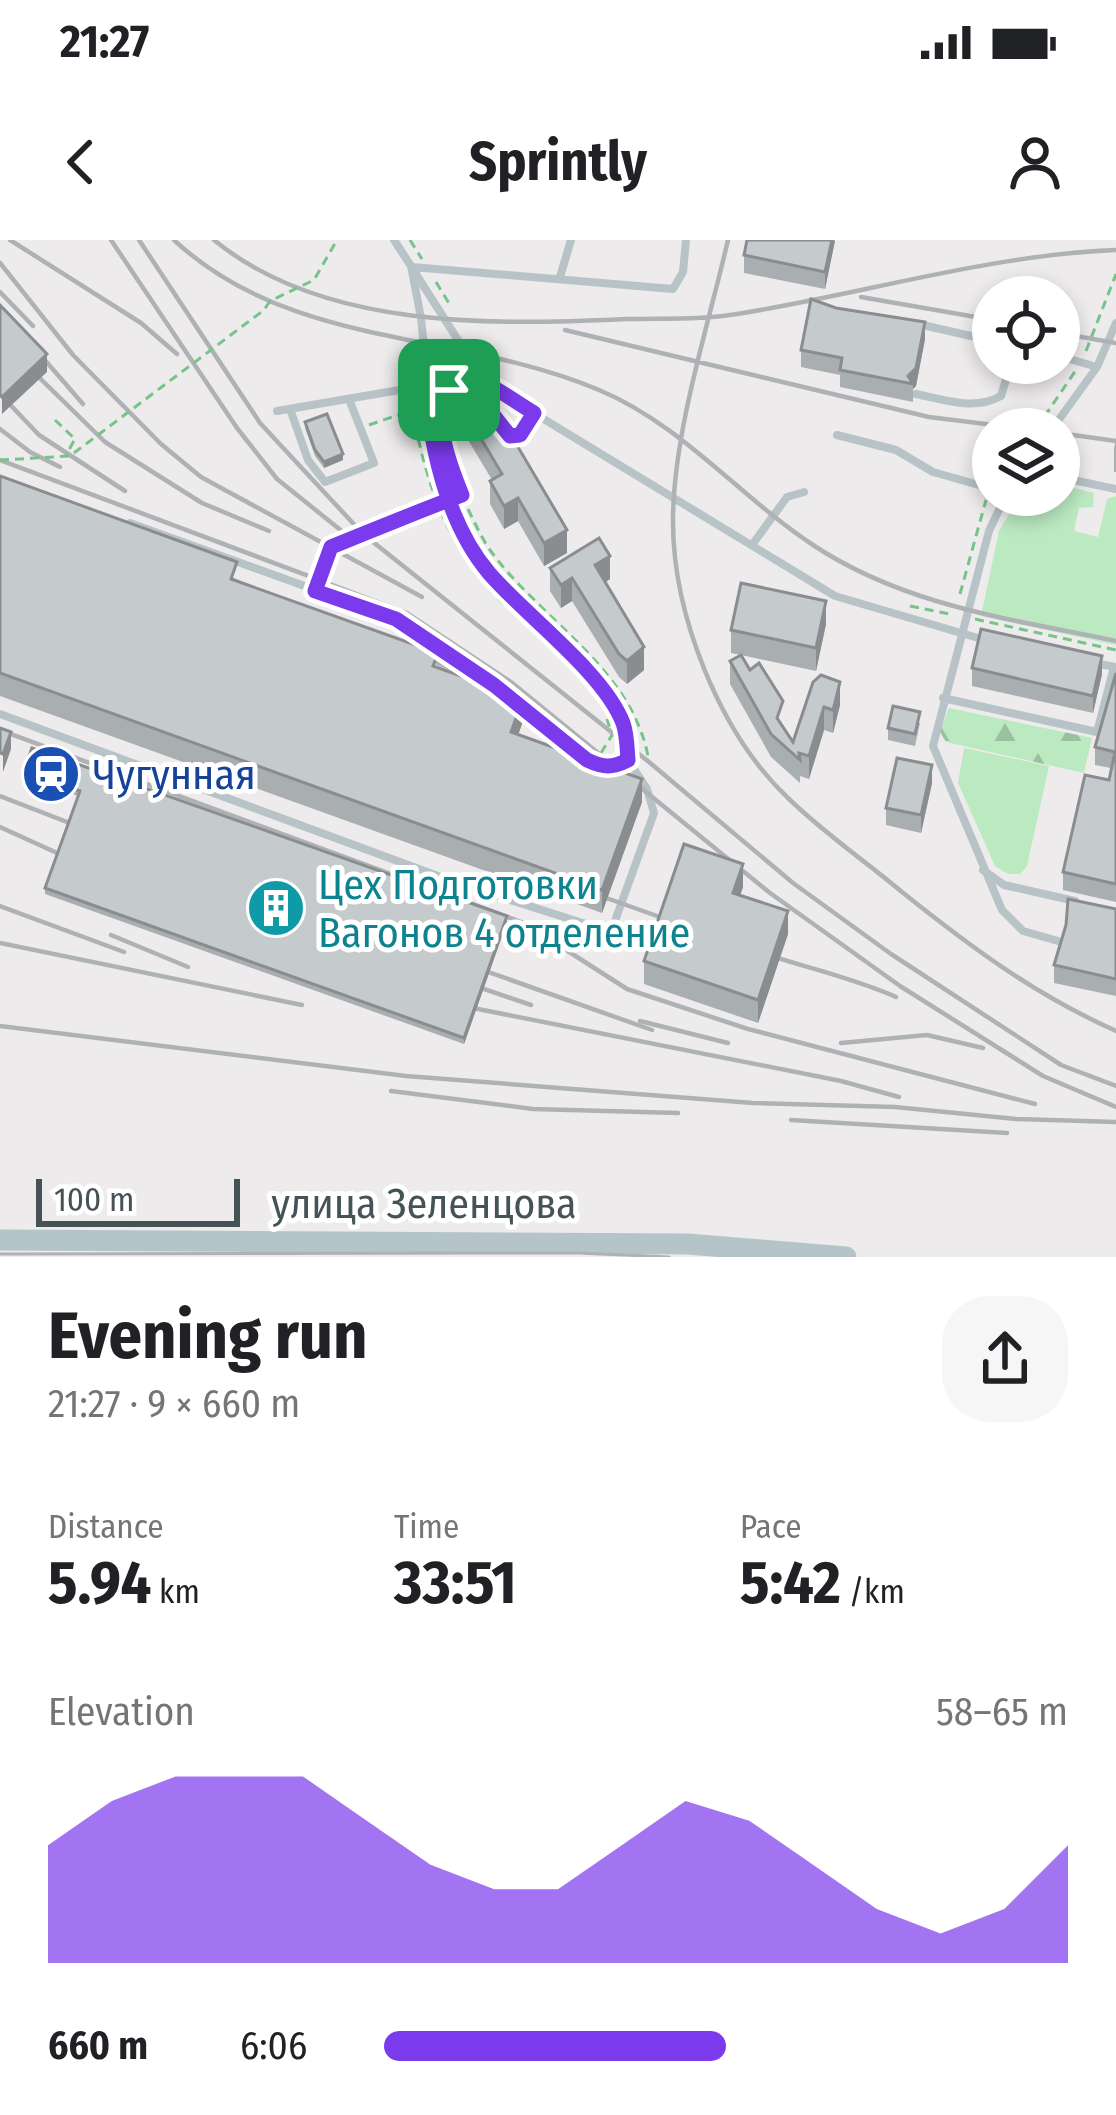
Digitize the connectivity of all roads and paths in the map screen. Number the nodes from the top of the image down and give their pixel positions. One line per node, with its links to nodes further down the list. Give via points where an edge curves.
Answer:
1 (337, 240): 29 (path, bridge, via 314,280 270,301)
2 (394, 240): 6 (lane)
3 (410, 240): 7 (path)
4 (571, 240): 8 (lane)
5 (686, 240): 8 (lane, via 673,289)
6 (411, 266): 7 (lane); 15 (lane); 16 (lane)
7 (428, 269): 8 (lane); 9 (path)
8 (560, 277)
9 (459, 321)
10 (904, 321): 12 (lane)
11 (1116, 323): 14 (lane)
12 (972, 336)
13 (1080, 362): 14 (lane)
14 (1097, 367): 21 (lane)
15 (425, 384): 16 (lane, via 467,375); 20 (lane); 36 (lane)
16 (486, 384): 24 (lane)
17 (1004, 384): 19 (lane, via 988,404)
18 (461, 386): 35 (path, via 444,395 442,408)
19 (916, 394)
20 (349, 398): 22 (lane); 26 (lane)
21 (1067, 408)
22 (290, 409): 23 (lane); 26 (lane, via 325,482 374,464)
23 (277, 411)
24 (534, 413): 28 (path, via 520,435); 41 (lane)
25 (55, 420): 29 (path, bridge, via 75,439)
26 (360, 428): 37 (path, via 412,410)
27 (837, 435): 31 (lane)
28 (510, 436)
29 (66, 457): 30 (path, bridge)
30 (0, 460)
31 (972, 480)
32 (1080, 481): 33 (lane)
33 (1116, 489)
34 (804, 492): 41 (lane, via 787,497)
35 (462, 495): 36 (path); 57 (path, via 498,560 622,692)
36 (450, 499): 37 (path); 56 (lane, via 487,570 610,697)
37 (437, 504): 42 (path, via 331,547); 44 (path, via 466,563)
38 (979, 516): 45 (path)
39 (995, 516): 46 (lane)
40 (122, 520): 42 (lane)
41 (752, 545): 47 (lane, via 836,596)
42 (315, 591): 55 (lane, via 396,619)
43 (895, 602): 45 (path)
44 (510, 611)
45 (951, 614): 46 (path)
46 (965, 616): 47 (lane); 49 (path)
47 (961, 634): 48 (lane); 52 (lane)
48 (1005, 644)
49 (1116, 650)
50 (1092, 662): 51 (lane)
51 (1115, 667): 52 (lane, via 1097,732)
52 (943, 698): 58 (lane, via 934,746)
53 (604, 712): 55 (path, via 608,745)
54 (0, 715): 56 (lane, via 610,932 653,813)
55 (587, 760): 56 (lane, via 603,768)
56 (628, 760)
57 (649, 762)
58 (982, 868): 59 (lane, via 1004,885); 60 (lane, via 1002,910 1023,931)
59 (1094, 905)
60 (1058, 940)
61 (0, 1240): 62 (main road, улица Зеленцова, via 87,1248)
62 (710, 1251): 63 (main road, улица Зеленцова)
63 (846, 1257)

